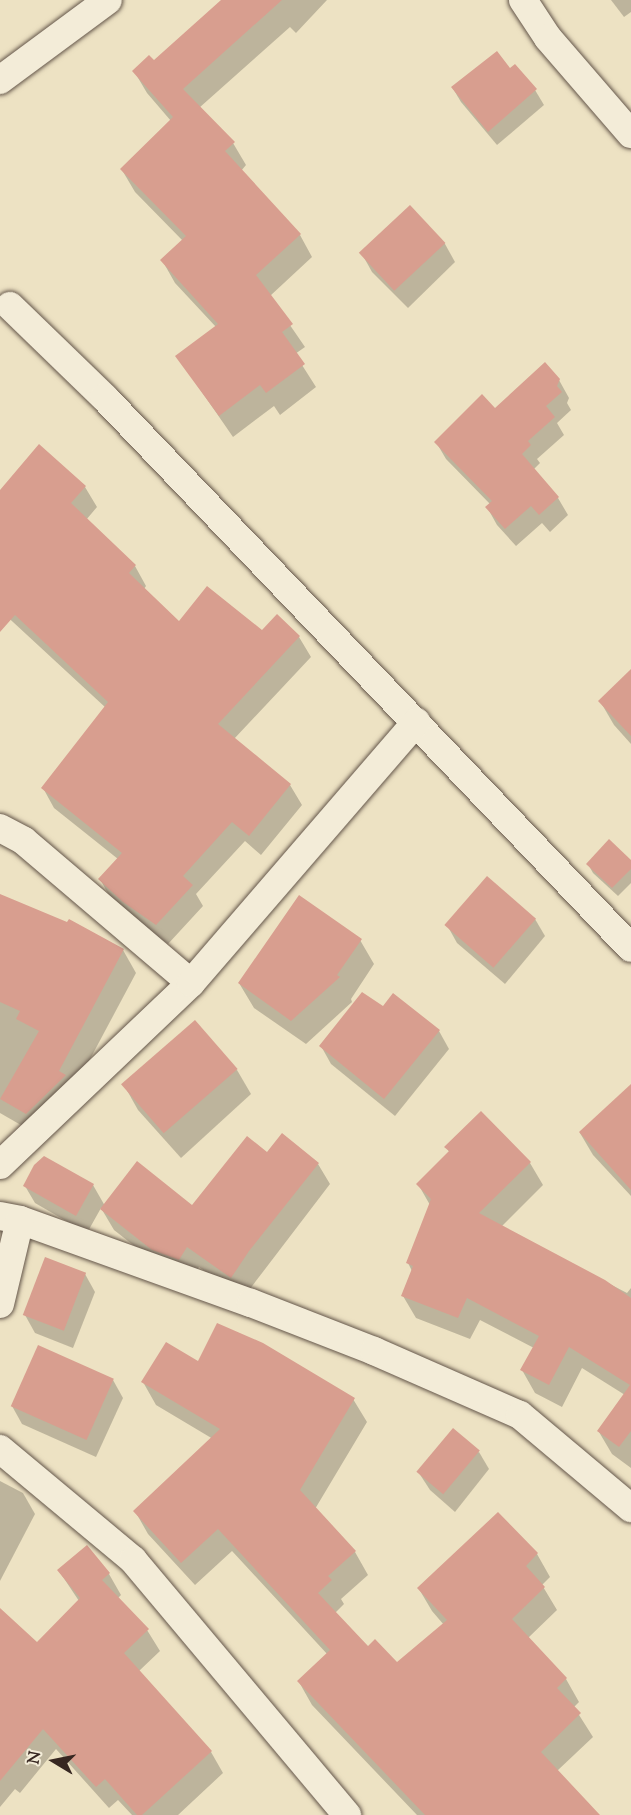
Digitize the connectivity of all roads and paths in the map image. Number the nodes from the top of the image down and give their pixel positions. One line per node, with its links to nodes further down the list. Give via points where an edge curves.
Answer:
1 (108, 0): 3 (street)
2 (523, 0): 4 (street, via 548,38)
3 (0, 80)
4 (631, 134)
5 (3, 308): 6 (street, via 104,397)
6 (416, 722): 8 (street); 9 (street)
7 (0, 828): 9 (street, via 24,841)
8 (631, 948)
9 (191, 983): 10 (street)
10 (0, 1165)
11 (10, 1218): 12 (street); 14 (street, via 251,1303 520,1415)
12 (0, 1304)
13 (0, 1449): 15 (street, via 133,1560)
14 (631, 1508)
15 (347, 1815)

